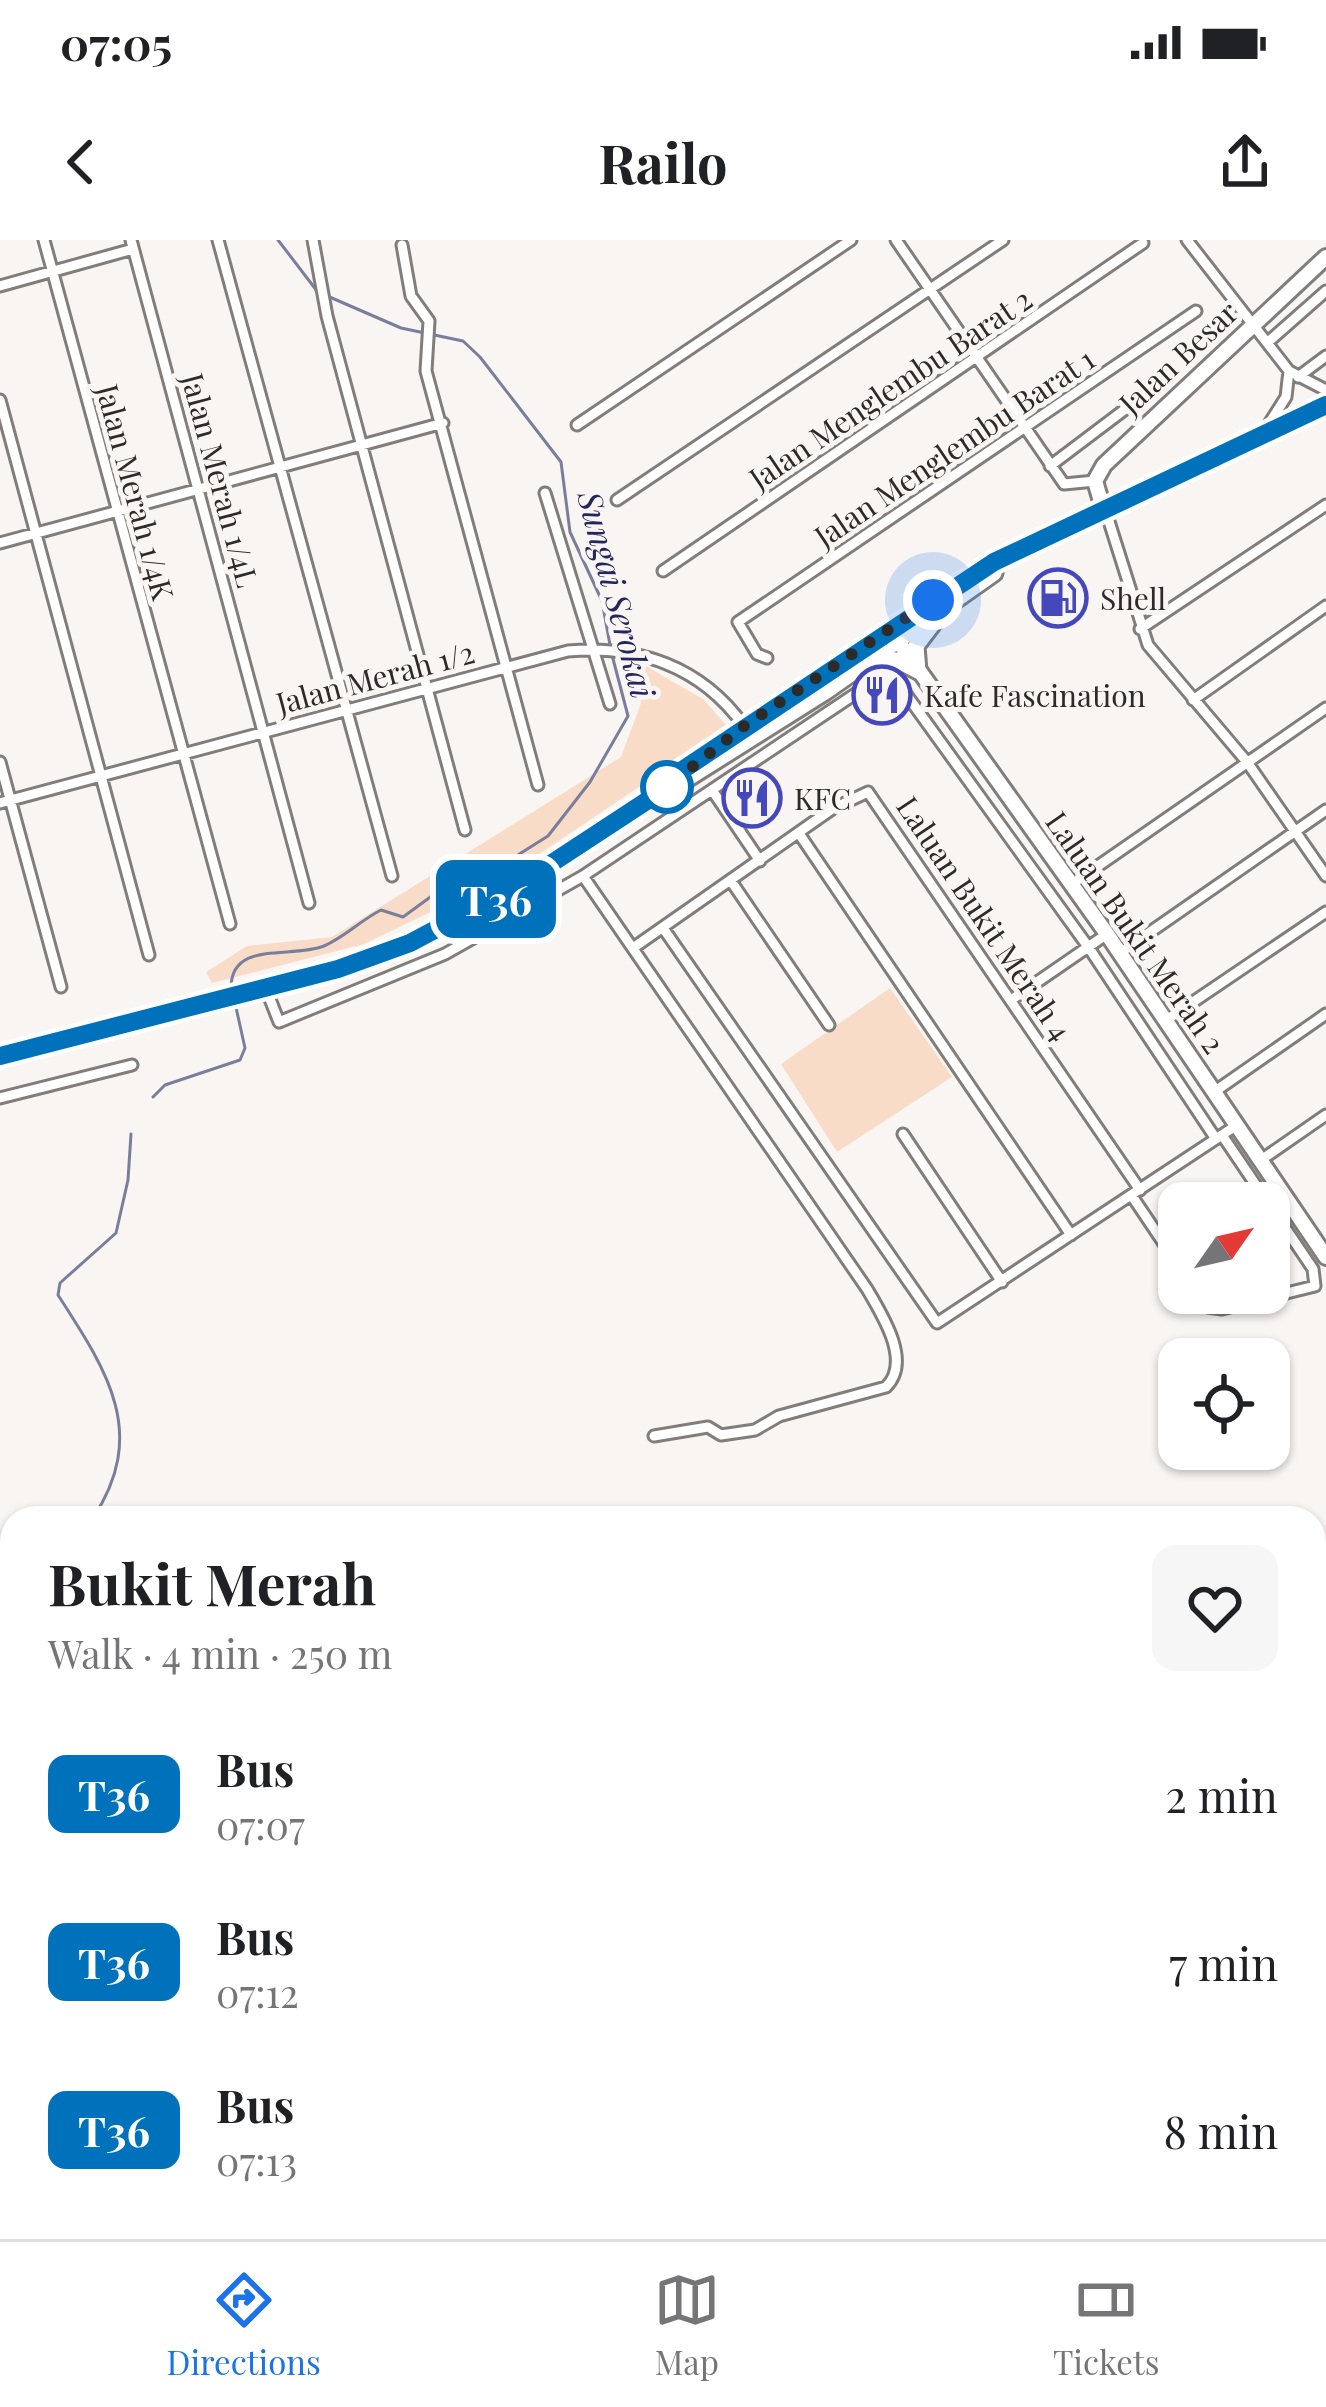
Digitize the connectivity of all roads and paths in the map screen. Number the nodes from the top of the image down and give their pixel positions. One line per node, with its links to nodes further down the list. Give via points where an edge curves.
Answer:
1 (44, 240): 12 (street, Jalan Merah 1/4K)
2 (218, 240): 32 (street)
3 (313, 240): 30 (street)
4 (851, 240): 27 (street)
5 (896, 240): 14 (street)
6 (1003, 240): 14 (street)
7 (1187, 240): 17 (street)
8 (1143, 243): 20 (street, Jalan Menglembu Barat 2)
9 (132, 244): 12 (street); 34 (street, Jalan Merah 1/4L)
10 (402, 245): 26 (street, via 410,296 430,332 426,371)
11 (1326, 257): 17 (street, Jalan Besar)
12 (52, 272): 13 (street); 38 (street, Jalan Merah 1/4K)
13 (0, 286)
14 (929, 290): 20 (street); 36 (street)
15 (1326, 291): 18 (street)
16 (1196, 311): 28 (street, Jalan Menglembu Barat 1)
17 (1253, 324): 18 (street); 33 (street, Jalan Besar)
18 (1268, 342): 21 (street)
19 (1326, 356): 21 (street)
20 (977, 360): 28 (street); 43 (street, Jalan Menglembu Barat 2)
21 (1293, 374): 22 (street); 29 (street)
22 (1326, 390)
23 (0, 400): 40 (street)
24 (1136, 401): 31 (street)
25 (1324, 414): 29 (main road); 39 (main road)
26 (443, 423): 30 (street); 51 (street)
27 (577, 425)
28 (1023, 430): 31 (street); 49 (street, Jalan Menglembu Barat 1, via 738,622)
29 (1265, 430): 39 (main road)
30 (361, 445): 32 (street); 53 (street)
31 (1050, 466): 33 (street, via 1064,484)
32 (280, 467): 34 (street); 58 (street)
33 (1095, 481): 39 (street)
34 (199, 489): 38 (street); 60 (street, Jalan Merah 1/4L)
35 (545, 493): 48 (street)
36 (617, 500)
37 (1326, 506): 46 (street)
38 (117, 511): 40 (street); 61 (street, Jalan Merah 1/4K)
39 (1106, 513): 42 (main road); 44 (main road); 46 (street)
40 (36, 533): 41 (street); 64 (street)
41 (0, 543)
42 (999, 569): 47 (main road); 52 (main road, via 922,635)
43 (663, 571)
44 (974, 574): 47 (main road, via 903,627); 54 (main road)
45 (1326, 606): 55 (street)
46 (1140, 629): 55 (street)
47 (898, 641): 50 (main road); 52 (street, Laluan Bukit Merah 2); 54 (main road, via 884,640)
48 (590, 649): 51 (street, Jalan Merah 1/2); 56 (street); 59 (street, Jalan Merah 1/2, via 623,648 678,669)
49 (767, 658)
50 (867, 662): 52 (main road, via 897,660); 54 (main road)
51 (507, 666): 53 (street, Jalan Merah 1/2); 66 (street)
52 (918, 671): 69 (street, Laluan Bukit Merah 2)
53 (423, 687): 58 (street, Jalan Merah 1/2); 72 (street)
54 (818, 687): 59 (main road); 65 (main road)
55 (1193, 700): 63 (street)
56 (610, 704)
57 (1326, 708): 63 (street)
58 (345, 710): 60 (street, Jalan Merah 1/2); 76 (street)
59 (744, 726): 65 (main road, via 681,771)
60 (263, 733): 61 (street, Jalan Merah 1/2); 81 (street, Jalan Merah 1/4L)
61 (182, 757): 64 (street, Jalan Merah 1/2); 83 (street, Jalan Merah 1/4K)
62 (0, 762): 68 (street)
63 (1247, 762): 73 (street); 80 (street)
64 (101, 777): 68 (street, Jalan Merah 1/2); 89 (street)
65 (681, 781): 91 (main road, via 454,923)
66 (538, 785)
67 (712, 790): 71 (street, Laluan Bukit Merah 2, via 877,680 898,683); 75 (street); 77 (street)
68 (5, 802): 90 (street)
69 (1015, 806): 71 (street); 80 (street, Laluan Bukit Merah 2)
70 (1326, 810): 73 (street)
71 (997, 820): 86 (street, Laluan Bukit Merah 2)
72 (465, 830)
73 (1294, 831): 78 (street); 88 (street)
74 (800, 835): 75 (street, Laluan Bukit Merah 4); 92 (street, Laluan Bukit Merah 4, via 859,792 874,796); 109 (street)
75 (760, 861): 79 (street, Laluan Bukit Merah 4)
76 (392, 876)
77 (583, 876): 87 (street); 91 (street, via 445,955 279,1022)
78 (1326, 876)
79 (731, 881): 84 (street, Laluan Bukit Merah 4); 95 (street)
80 (1072, 884): 85 (street, Laluan Bukit Merah 2)
81 (309, 903)
82 (1326, 912): 94 (street)
83 (230, 924)
84 (663, 928): 87 (street, Laluan Bukit Merah 4); 112 (street, via 932,1320 943,1322)
85 (1107, 934): 86 (street); 88 (street, Laluan Bukit Merah 2)
86 (1088, 948): 92 (street); 103 (street, Laluan Bukit Merah 2)
87 (633, 949): 114 (street, via 868,1289 899,1361 886,1387 754,1430)
88 (1120, 953): 94 (street, Laluan Bukit Merah 2)
89 (148, 955)
90 (61, 987)
91 (266, 988): 96 (main road)
92 (1011, 1000): 106 (street, Laluan Bukit Merah 4)
93 (1326, 1014): 98 (street)
94 (1165, 1021): 98 (street, Laluan Bukit Merah 2)
95 (829, 1025)
96 (0, 1056)
97 (132, 1065): 99 (street)
98 (1214, 1092): 101 (street, Laluan Bukit Merah 2)
99 (0, 1098)
100 (1326, 1115): 104 (street)
101 (1237, 1125): 103 (street); 104 (street, Laluan Bukit Merah 2)
102 (903, 1134): 112 (street)
103 (1219, 1137): 105 (street, Laluan Bukit Merah 2); 106 (street)
104 (1261, 1160): 108 (street, Laluan Bukit Merah 2)
105 (1253, 1182)
106 (1136, 1193): 107 (street); 109 (street)
107 (1158, 1230)
108 (1319, 1232): 111 (street, Laluan Bukit Merah 2)
109 (1072, 1235): 112 (street)
110 (1290, 1236): 113 (street, Laluan Bukit Merah 2, via 1315,1286)
111 (1326, 1257)
112 (1002, 1282)
113 (1290, 1292)
114 (654, 1436)

